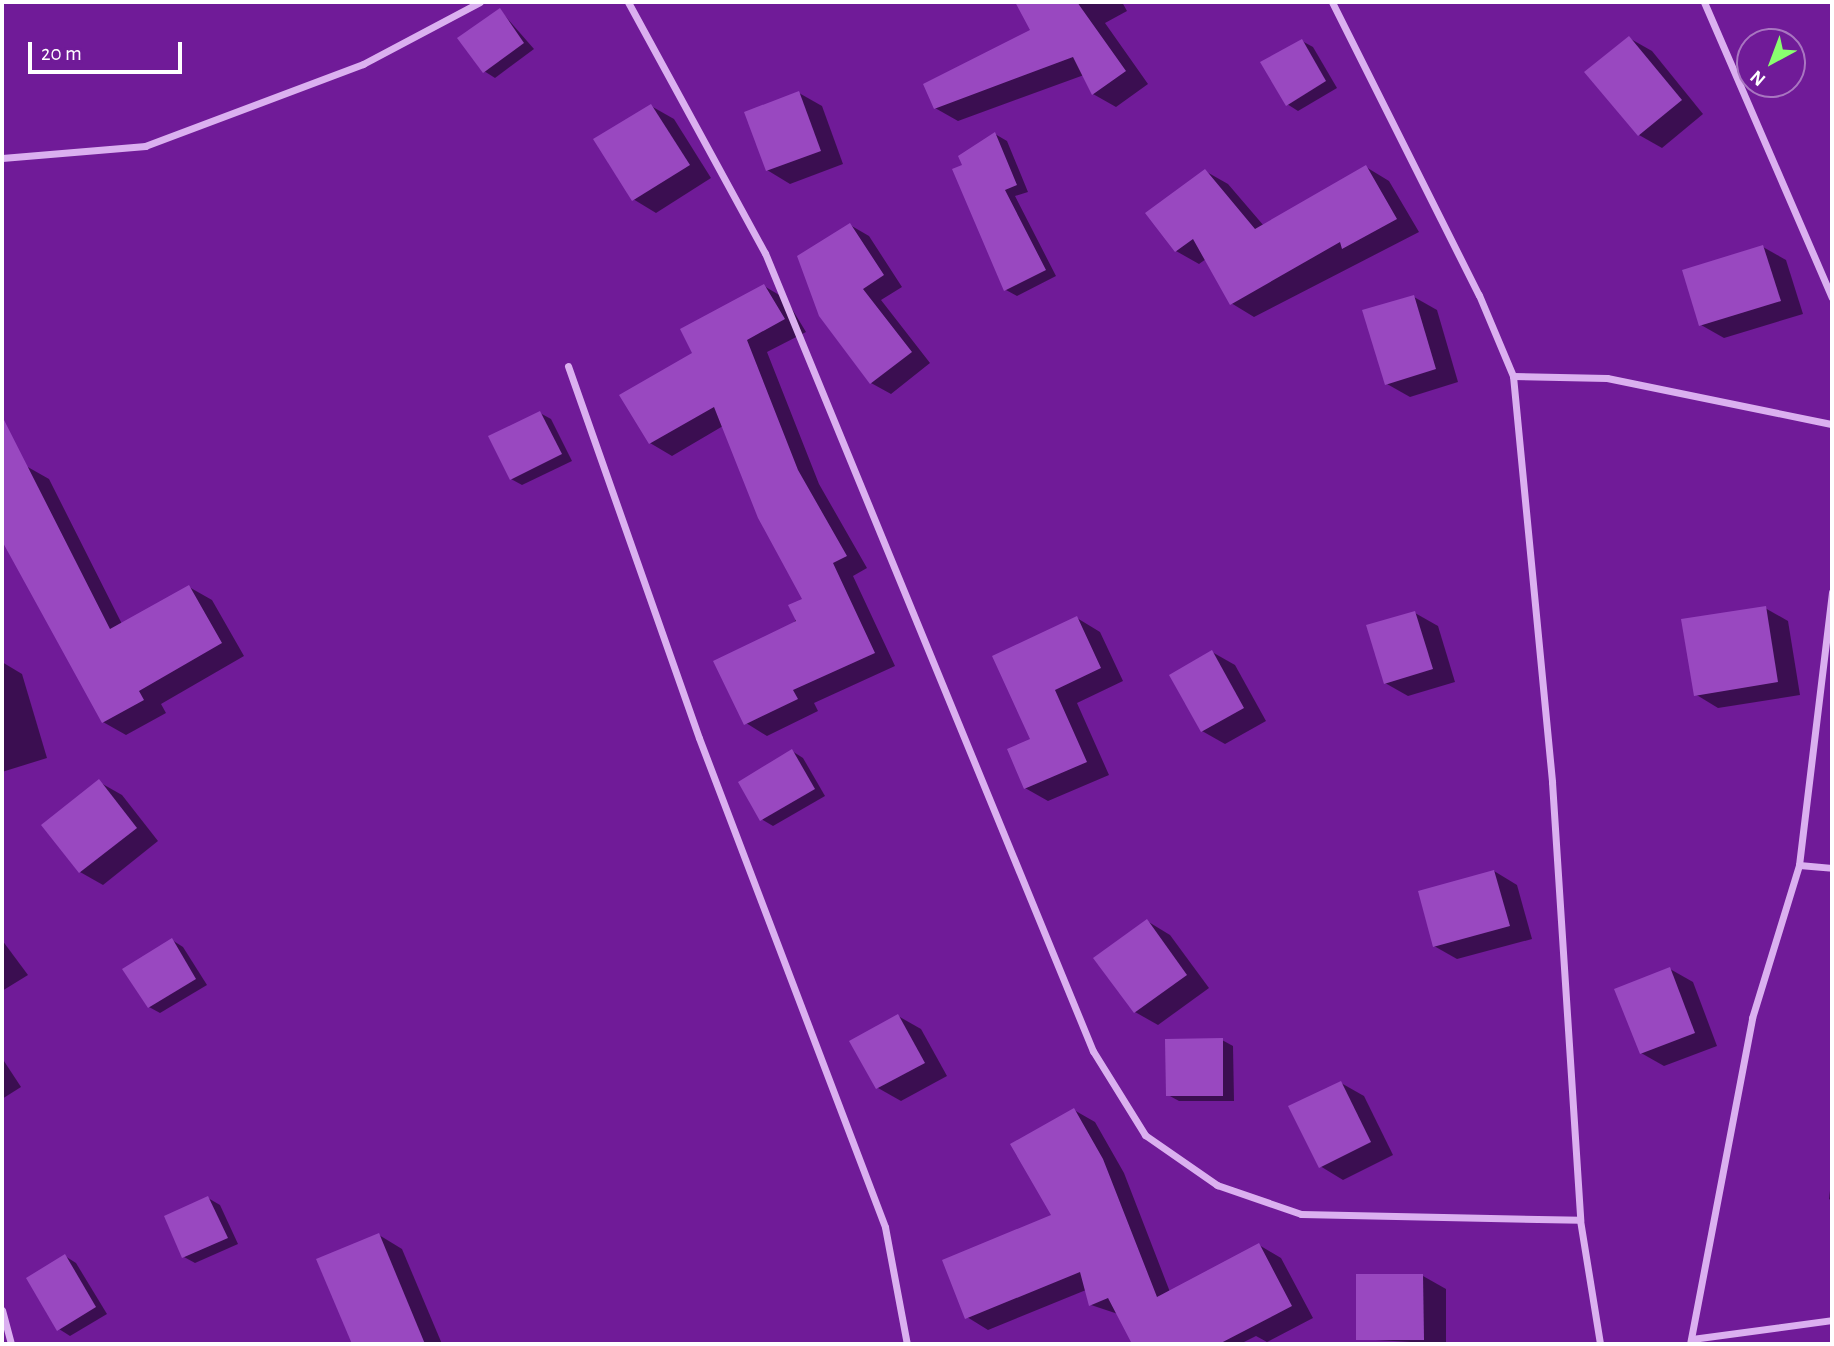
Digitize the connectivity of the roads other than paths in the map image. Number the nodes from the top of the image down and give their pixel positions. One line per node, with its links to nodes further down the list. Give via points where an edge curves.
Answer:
1 (480, 2): 5 (street, via 363,64 145,146)
2 (628, 2): 13 (street, via 765,253 1093,1051 1145,1135 1217,1185 1301,1214)
3 (1332, 2): 8 (street, via 1479,295)
4 (1704, 2): 6 (street)
5 (2, 158)
6 (1832, 298)
7 (568, 366): 18 (street, via 699,738 885,1227)
8 (1513, 376): 9 (street, via 1607,378); 13 (street, via 1552,782)
9 (1832, 424)
10 (1832, 592): 11 (street)
11 (1799, 865): 12 (street); 16 (street, via 1752,1018)
12 (1832, 868)
13 (1580, 1220): 19 (street)
14 (2, 1310): 17 (street)
15 (1832, 1320): 16 (street)
16 (1691, 1342)
17 (12, 1344)
18 (907, 1344)
19 (1600, 1344)

